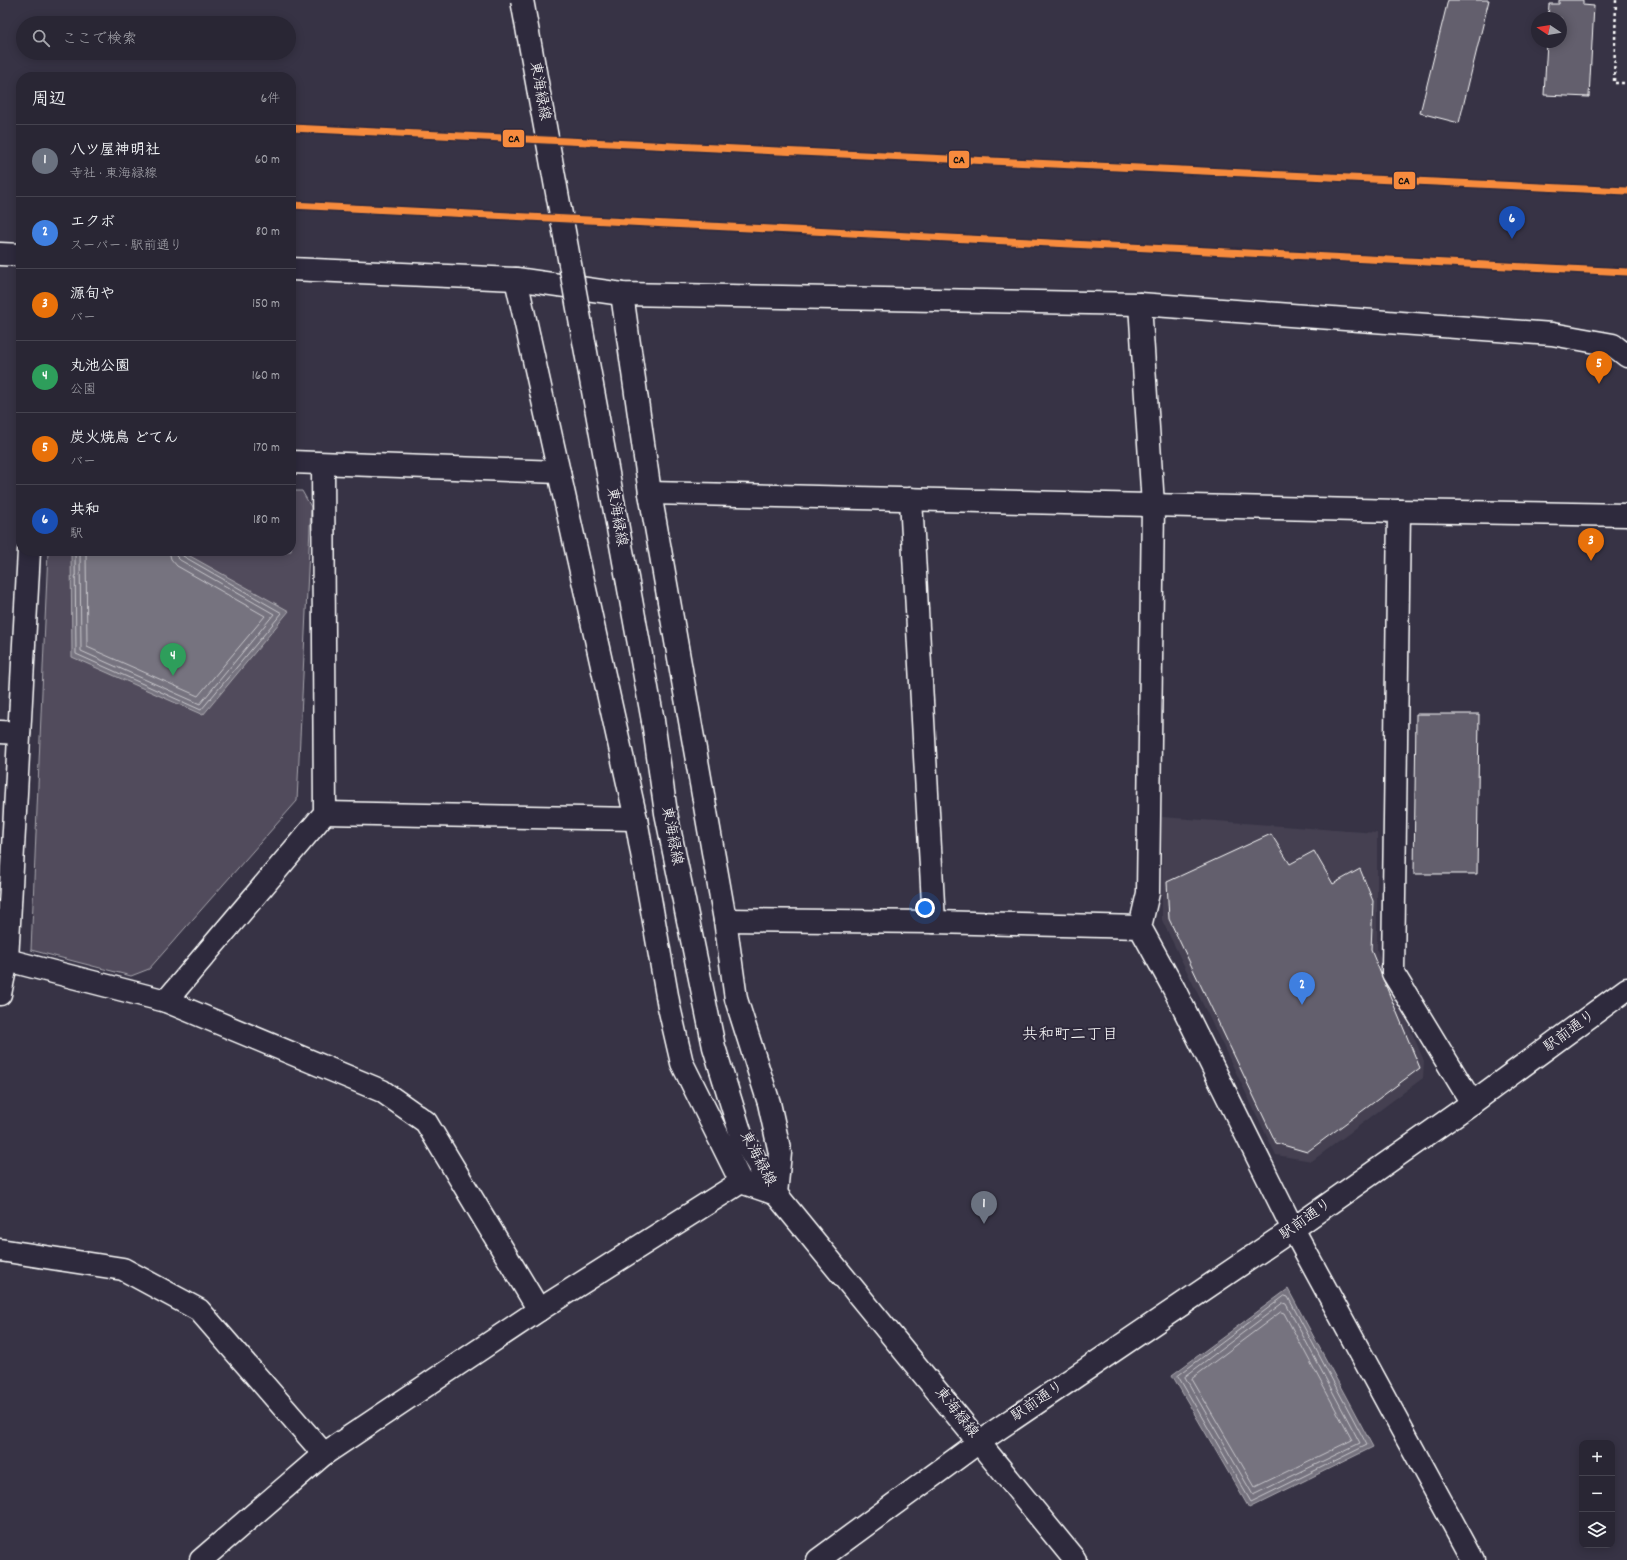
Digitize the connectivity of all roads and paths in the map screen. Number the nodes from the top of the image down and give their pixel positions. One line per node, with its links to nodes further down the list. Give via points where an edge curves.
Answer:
1 (522, 0): 32 (street, 東海緑線, bridge, via 652,721 666,814 714,1047 742,1138)
2 (1616, 0): 3 (path, via 1614,83)
3 (1627, 83)
4 (0, 254): 5 (street)
5 (16, 255)
6 (296, 269): 7 (street)
7 (516, 279): 8 (street); 13 (street)
8 (622, 294): 9 (street); 14 (street)
9 (1140, 304): 10 (street, via 1552,334 1613,345); 16 (street)
10 (1627, 356)
11 (296, 462): 12 (street)
12 (323, 464): 13 (street); 21 (street)
13 (559, 472): 22 (street)
14 (650, 493): 15 (street); 23 (street)
15 (911, 499): 16 (street); 24 (street)
16 (1153, 505): 17 (street); 25 (street, via 1148,892)
17 (1399, 511): 18 (street); 30 (street, via 1393,973)
18 (1627, 515)
19 (28, 556): 20 (street)
20 (10, 732): 26 (street)
21 (325, 813): 22 (street); 29 (street)
22 (636, 819): 31 (street, via 669,1006 682,1063)
23 (725, 920): 24 (street); 32 (street, via 736,999 769,1103 780,1153)
24 (934, 922): 25 (street)
25 (1140, 927): 33 (street, via 1174,989)
26 (7, 960): 28 (street); 29 (street)
27 (1627, 989): 30 (street, 駅前通り)
28 (0, 994)
29 (166, 1001): 35 (street, via 382,1091 426,1122)
30 (1472, 1103): 33 (street, 駅前通り)
31 (741, 1182): 32 (street); 35 (street)
32 (776, 1194): 36 (street, 東海緑線)
33 (1293, 1229): 36 (street, 駅前通り); 41 (street)
34 (0, 1250): 37 (street, via 123,1269 199,1310)
35 (539, 1310): 37 (street)
36 (979, 1442): 39 (street, 駅前通り); 40 (street, 東海緑線)
37 (324, 1454): 38 (street)
38 (201, 1560)
39 (818, 1560)
40 (1075, 1560)
41 (1473, 1560)

